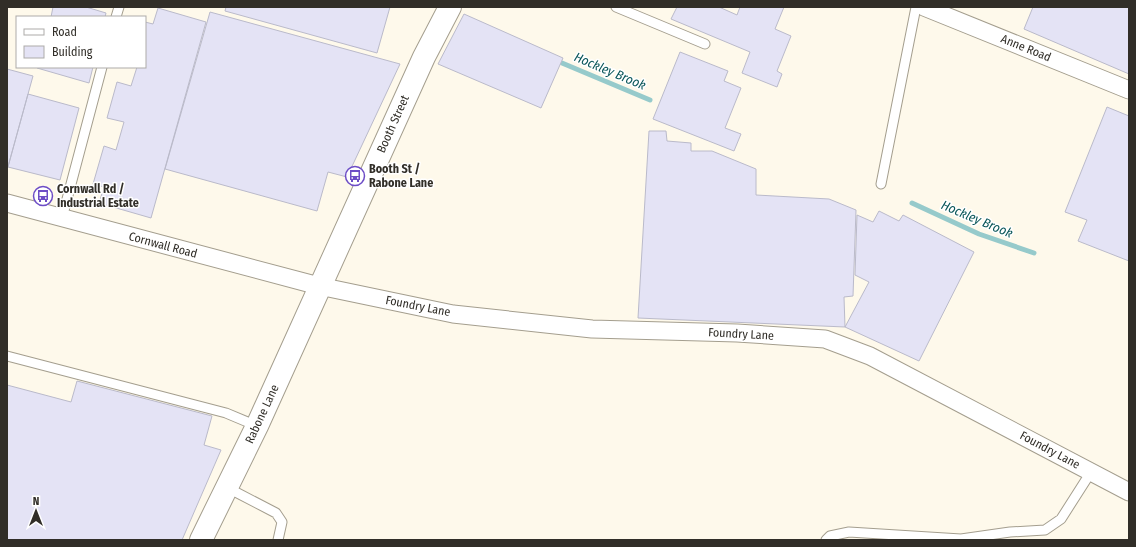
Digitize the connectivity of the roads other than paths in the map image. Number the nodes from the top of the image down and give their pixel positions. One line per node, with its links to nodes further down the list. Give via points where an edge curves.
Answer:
1 (450, 7): 11 (main road, Booth Street, via 424,57)
2 (616, 7): 5 (lane)
3 (916, 7): 8 (lane)
4 (924, 7): 7 (street, Anne Road)
5 (705, 44)
6 (102, 68): 10 (lane)
7 (1129, 90)
8 (881, 184)
9 (7, 202): 10 (street, Cornwall Road)
10 (62, 218): 11 (street, Cornwall Road)
11 (319, 286): 13 (main road, Rabone Lane); 14 (street, Foundry Lane, via 453,314 527,323 592,329 737,333 825,339 870,356)
12 (7, 356): 13 (lane, via 226,414)
13 (257, 426): 15 (main road, Rabone Lane)
14 (1091, 472): 16 (street, Foundry Lane); 19 (lane, via 1061,519 1045,530 961,539 849,532 830,536)
15 (226, 487): 17 (main road, Rabone Lane); 18 (lane, via 276,512 282,522)
16 (1129, 492)
17 (201, 540)
18 (278, 540)
19 (826, 540)

